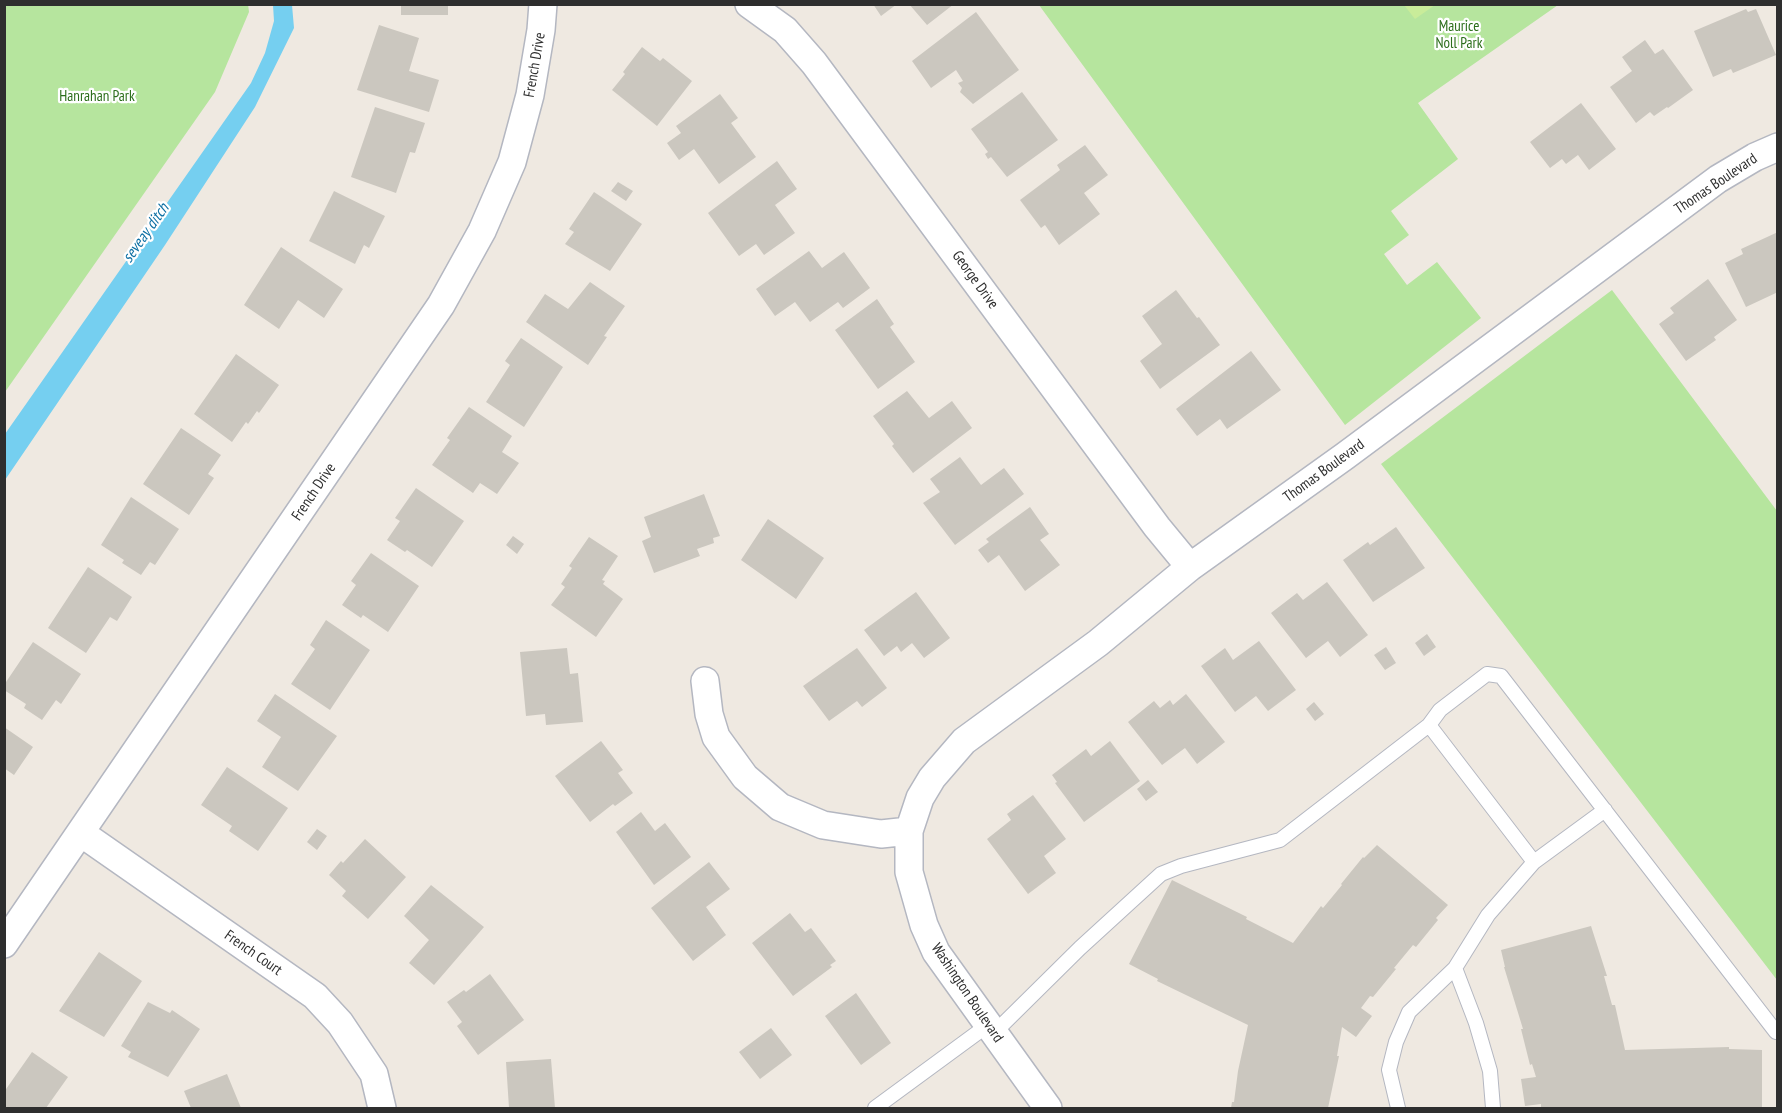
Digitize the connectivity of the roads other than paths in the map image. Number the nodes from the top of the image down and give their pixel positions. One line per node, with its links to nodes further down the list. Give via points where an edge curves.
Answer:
1 (543, 4): 9 (street, French Drive, via 530,95 512,162 482,231 441,305)
2 (749, 4): 4 (street, George Drive, via 785,30 814,63)
3 (1778, 147): 4 (street, Thomas Boulevard, via 1718,179)
4 (1190, 567): 8 (street, Thomas Boulevard, via 1098,643 964,741 932,778 920,798)
5 (705, 681): 8 (street, via 716,737 745,777 780,807 823,825 880,834)
6 (1429, 725): 7 (lane, via 1440,710 1487,674 1502,676); 10 (lane); 13 (lane, via 1280,840 1161,874)
7 (1605, 810): 10 (lane); 14 (lane)
8 (909, 831): 13 (street, Washington Boulevard, via 909,872 924,925 936,952)
9 (81, 833): 11 (street, French Drive); 15 (street, French Court, via 315,996 340,1023 374,1074)
10 (1534, 861): 12 (lane, via 1488,915)
11 (4, 944)
12 (1455, 968): 18 (lane, via 1409,1012 1396,1042 1389,1070); 19 (lane, via 1485,1051)
13 (991, 1029): 16 (lane); 17 (street, Washington Boulevard)
14 (1776, 1032)
15 (382, 1108)
16 (875, 1108)
17 (1048, 1108)
18 (1398, 1108)
19 (1493, 1108)

